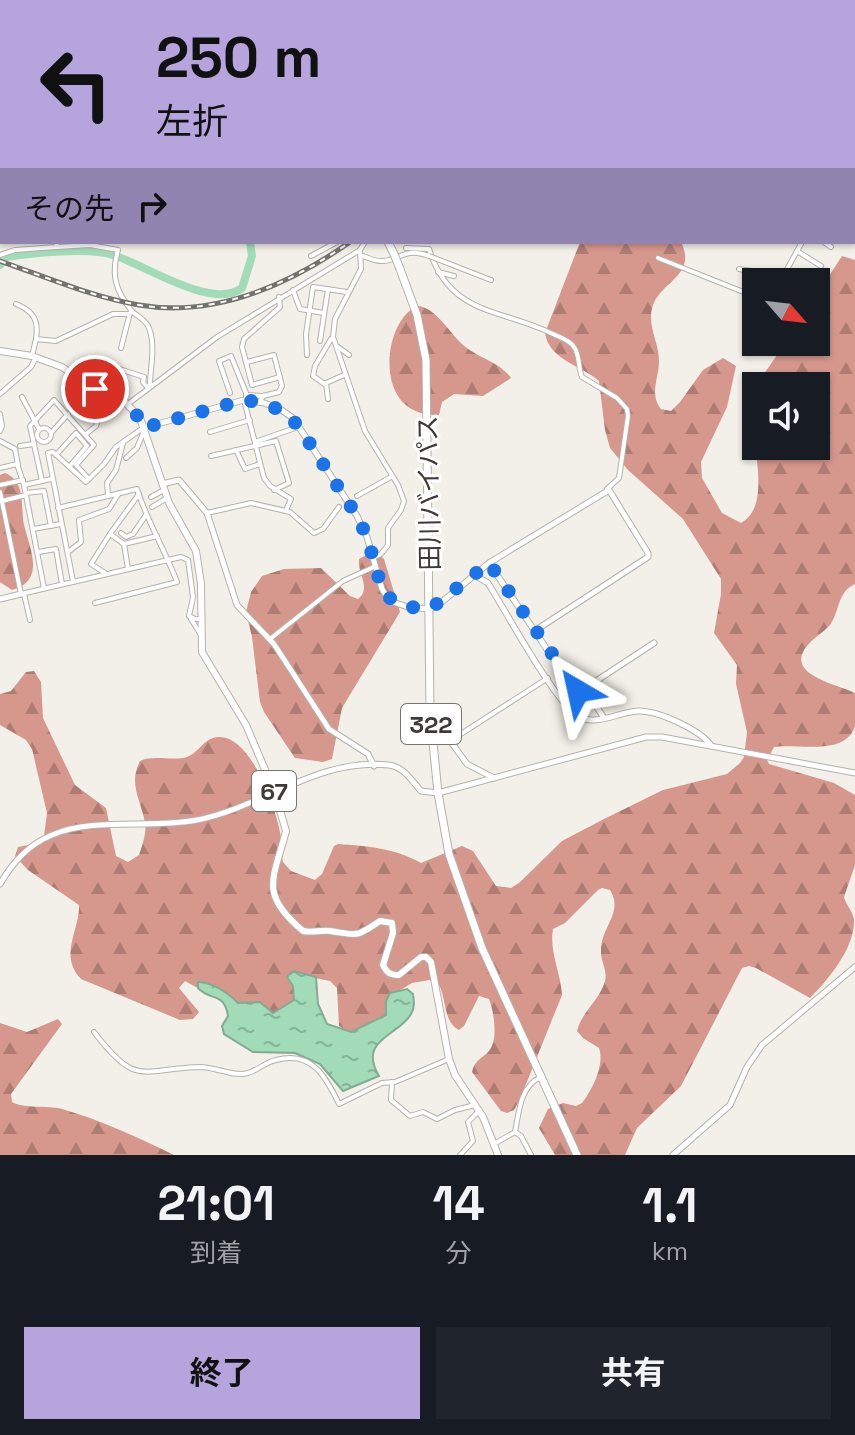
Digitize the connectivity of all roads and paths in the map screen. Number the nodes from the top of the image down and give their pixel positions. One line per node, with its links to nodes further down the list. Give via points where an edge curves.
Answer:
1 (16, 244): 12 (street)
2 (57, 244): 12 (street); 35 (street, via 118,250 113,268)
3 (333, 244): 16 (street)
4 (364, 244): 13 (street)
5 (389, 244): 132 (highway, 田川バイパス / 322, bridge, via 417,315 426,360)
6 (428, 244): 11 (street)
7 (801, 244): 14 (street)
8 (827, 244): 9 (street)
9 (831, 247)
10 (406, 248): 11 (street); 17 (street, via 384,261); 25 (street, bridge)
11 (429, 249): 23 (street)
12 (15, 250): 15 (street)
13 (360, 250): 17 (street); 26 (street)
14 (797, 251): 19 (street); 20 (street)
15 (0, 255)
16 (311, 256)
17 (363, 256): 31 (street, via 360,273)
18 (658, 258): 30 (street)
19 (821, 266)
20 (787, 268)
21 (739, 269): 22 (street)
22 (742, 269)
23 (438, 272): 24 (street); 93 (street, via 466,302 570,342 582,377 622,403 628,416 619,478)
24 (454, 276)
25 (491, 280)
26 (303, 283): 27 (street); 28 (street)
27 (313, 287): 29 (street); 34 (street)
28 (293, 289): 32 (street); 34 (street, via 300,309)
29 (328, 289): 31 (street); 36 (street)
30 (742, 291)
31 (347, 292): 38 (street, via 335,319)
32 (279, 297): 44 (street, via 278,311 244,339); 49 (street)
33 (16, 304): 37 (street, via 33,314)
34 (309, 311): 36 (street); 41 (street)
35 (130, 313): 37 (street, via 113,314 56,341); 39 (street); 49 (street, via 150,330)
36 (324, 313): 38 (street, via 320,338)
37 (36, 339): 43 (street)
38 (334, 342): 42 (street); 46 (street); 48 (street, via 313,376)
39 (121, 348)
40 (0, 351): 43 (main road)
41 (307, 355)
42 (349, 355)
43 (34, 357): 50 (street, via 31,367); 56 (main road)
44 (246, 362): 47 (street, via 274,355); 47 (street, via 252,385)
45 (110, 366): 49 (street, via 144,377)
46 (344, 375): 48 (street); 86 (street, via 365,431)
47 (280, 377): 54 (street, via 281,390)
48 (326, 385): 55 (street)
49 (149, 387): 56 (street)
50 (1, 391)
51 (230, 393): 53 (street, via 219,361 231,356)
52 (22, 397): 60 (street)
53 (245, 398): 54 (street); 59 (street); 64 (street)
54 (261, 399): 62 (street)
55 (328, 399)
56 (125, 403): 64 (main road, 67); 68 (street, via 99,417)
57 (0, 414): 61 (street)
58 (68, 414): 60 (street, via 54,400); 67 (street); 68 (street)
59 (250, 420): 66 (street); 73 (street)
60 (35, 421): 63 (street); 72 (street, via 30,426)
61 (1, 422): 65 (street)
62 (299, 427): 73 (street); 119 (street, via 357,516)
63 (39, 429): 67 (street); 71 (street, via 36,436)
64 (144, 429): 69 (street); 79 (street, via 137,448); 92 (main road, 67)
65 (0, 431)
66 (210, 432)
67 (51, 433): 71 (street)
68 (86, 434): 88 (street, via 93,446 76,465)
69 (123, 440): 88 (street); 99 (street, via 107,483)
70 (0, 441): 81 (street, via 15,449)
71 (43, 442): 72 (street); 76 (street)
72 (34, 444): 74 (street); 89 (street)
73 (256, 444): 75 (street); 80 (street); 94 (street, via 276,441 289,483)
74 (20, 446)
75 (236, 450): 78 (street); 82 (street)
76 (49, 451): 77 (street); 87 (street)
77 (56, 455): 83 (street); 83 (street, via 76,433 87,446)
78 (211, 456)
79 (126, 458)
80 (260, 464): 82 (street, via 245,469); 94 (street)
81 (18, 465): 85 (street); 90 (street)
82 (242, 465): 84 (street)
83 (70, 466): 88 (street, via 86,482)
84 (235, 467)
85 (0, 468)
86 (391, 477): 100 (street); 119 (street, via 402,493 403,506 390,524 385,550)
87 (51, 479): 89 (street); 106 (street)
88 (89, 479)
89 (42, 481): 90 (street)
90 (24, 482): 91 (street); 97 (street)
91 (0, 485)
92 (163, 487): 101 (street); 102 (main road, 67); 108 (street, via 175,480 184,483)
93 (607, 489): 121 (street); 136 (street, via 648,557)
94 (274, 490): 107 (street, via 291,499)
95 (0, 492): 103 (street)
96 (119, 493): 98 (street, via 137,489); 99 (street); 118 (street, via 109,509 79,520 81,542)
97 (26, 494): 103 (street); 111 (street, via 44,491); 112 (street)
98 (139, 494): 109 (street); 114 (street)
99 (108, 495): 106 (street)
100 (357, 496)
101 (151, 497)
102 (167, 498): 104 (street); 134 (main road, 67, via 196,551)
103 (2, 501): 129 (street)
104 (152, 507)
105 (339, 507): 107 (street, via 314,533)
106 (58, 508): 110 (street)
107 (286, 510): 108 (street, via 251,503)
108 (207, 513): 138 (street, via 237,605)
109 (146, 515): 113 (street, via 133,534); 115 (street)
110 (61, 524): 111 (street); 118 (street)
111 (51, 526): 112 (street)
112 (33, 529): 117 (street)
113 (121, 533)
114 (110, 534): 116 (street); 124 (street, via 91,564)
115 (157, 536): 116 (street); 120 (street)
116 (124, 544): 123 (street)
117 (37, 552): 127 (street, via 56,549); 128 (street)
118 (67, 552): 126 (street)
119 (373, 558): 122 (street)
120 (169, 559): 123 (street); 131 (street, via 177,582); 133 (street, via 188,560)
121 (489, 563): 125 (street); 136 (street)
122 (376, 566): 132 (street, via 382,589 396,603); 138 (street, via 343,581)
123 (128, 569): 124 (street)
124 (106, 574): 126 (street)
125 (476, 576): 132 (street); 140 (street, via 488,583)
126 (74, 582): 127 (street)
127 (62, 584): 128 (street)
128 (44, 588): 129 (street)
129 (22, 594): 130 (street); 135 (street)
130 (0, 599)
131 (95, 603)
132 (430, 609): 142 (highway, 田川バイパス / 322)
133 (191, 618): 134 (street); 137 (street)
134 (202, 619): 137 (main road, 67)
135 (30, 620)
136 (536, 630): 141 (street, via 575,691)
137 (202, 637): 149 (main road, 67, via 208,665 246,725)
138 (270, 639): 146 (street, via 329,729 368,754)
139 (654, 643): 141 (street)
140 (548, 678): 143 (street, via 574,715 593,721); 144 (street)
141 (584, 689): 143 (street)
142 (430, 712): 144 (street); 150 (highway, 田川バイパス / 322)
143 (604, 718): 145 (street, via 651,713 694,730)
144 (450, 741): 148 (street, via 467,764)
145 (711, 746): 147 (street); 148 (street, via 646,737)
146 (374, 766): 149 (street, via 335,768); 150 (street, via 396,767 421,791)
147 (855, 773)
148 (494, 778): 150 (street)
149 (275, 793): 151 (street, via 198,820 64,830 29,847); 154 (main road, 67, via 286,831 272,887 275,900 303,931 313,933 327,930 348,936 380,921 392,923 383,965 386,972 399,975 421,957 431,962)
150 (438, 793): 155 (highway, 田川バイパス / 322, via 467,911)
151 (0, 884)
152 (855, 967): 164 (street, via 762,1045 730,1105)
153 (94, 1032): 156 (street, via 136,1072 201,1067 245,1074 274,1060 296,1059 322,1072 339,1104)
154 (449, 1059): 156 (street); 157 (main road, 67)
155 (541, 1077): 158 (street, via 523,1095); 163 (highway, 田川バイパス / 322)
156 (392, 1082): 157 (street, via 391,1100 410,1116 423,1112 437,1119)
157 (477, 1108): 159 (main road, 67); 160 (street, via 468,1122 473,1141)
158 (515, 1132): 159 (street); 162 (street)
159 (494, 1144): 161 (main road, 67)
160 (460, 1155)
161 (498, 1155)
162 (531, 1155)
163 (577, 1155)
164 (673, 1155)

